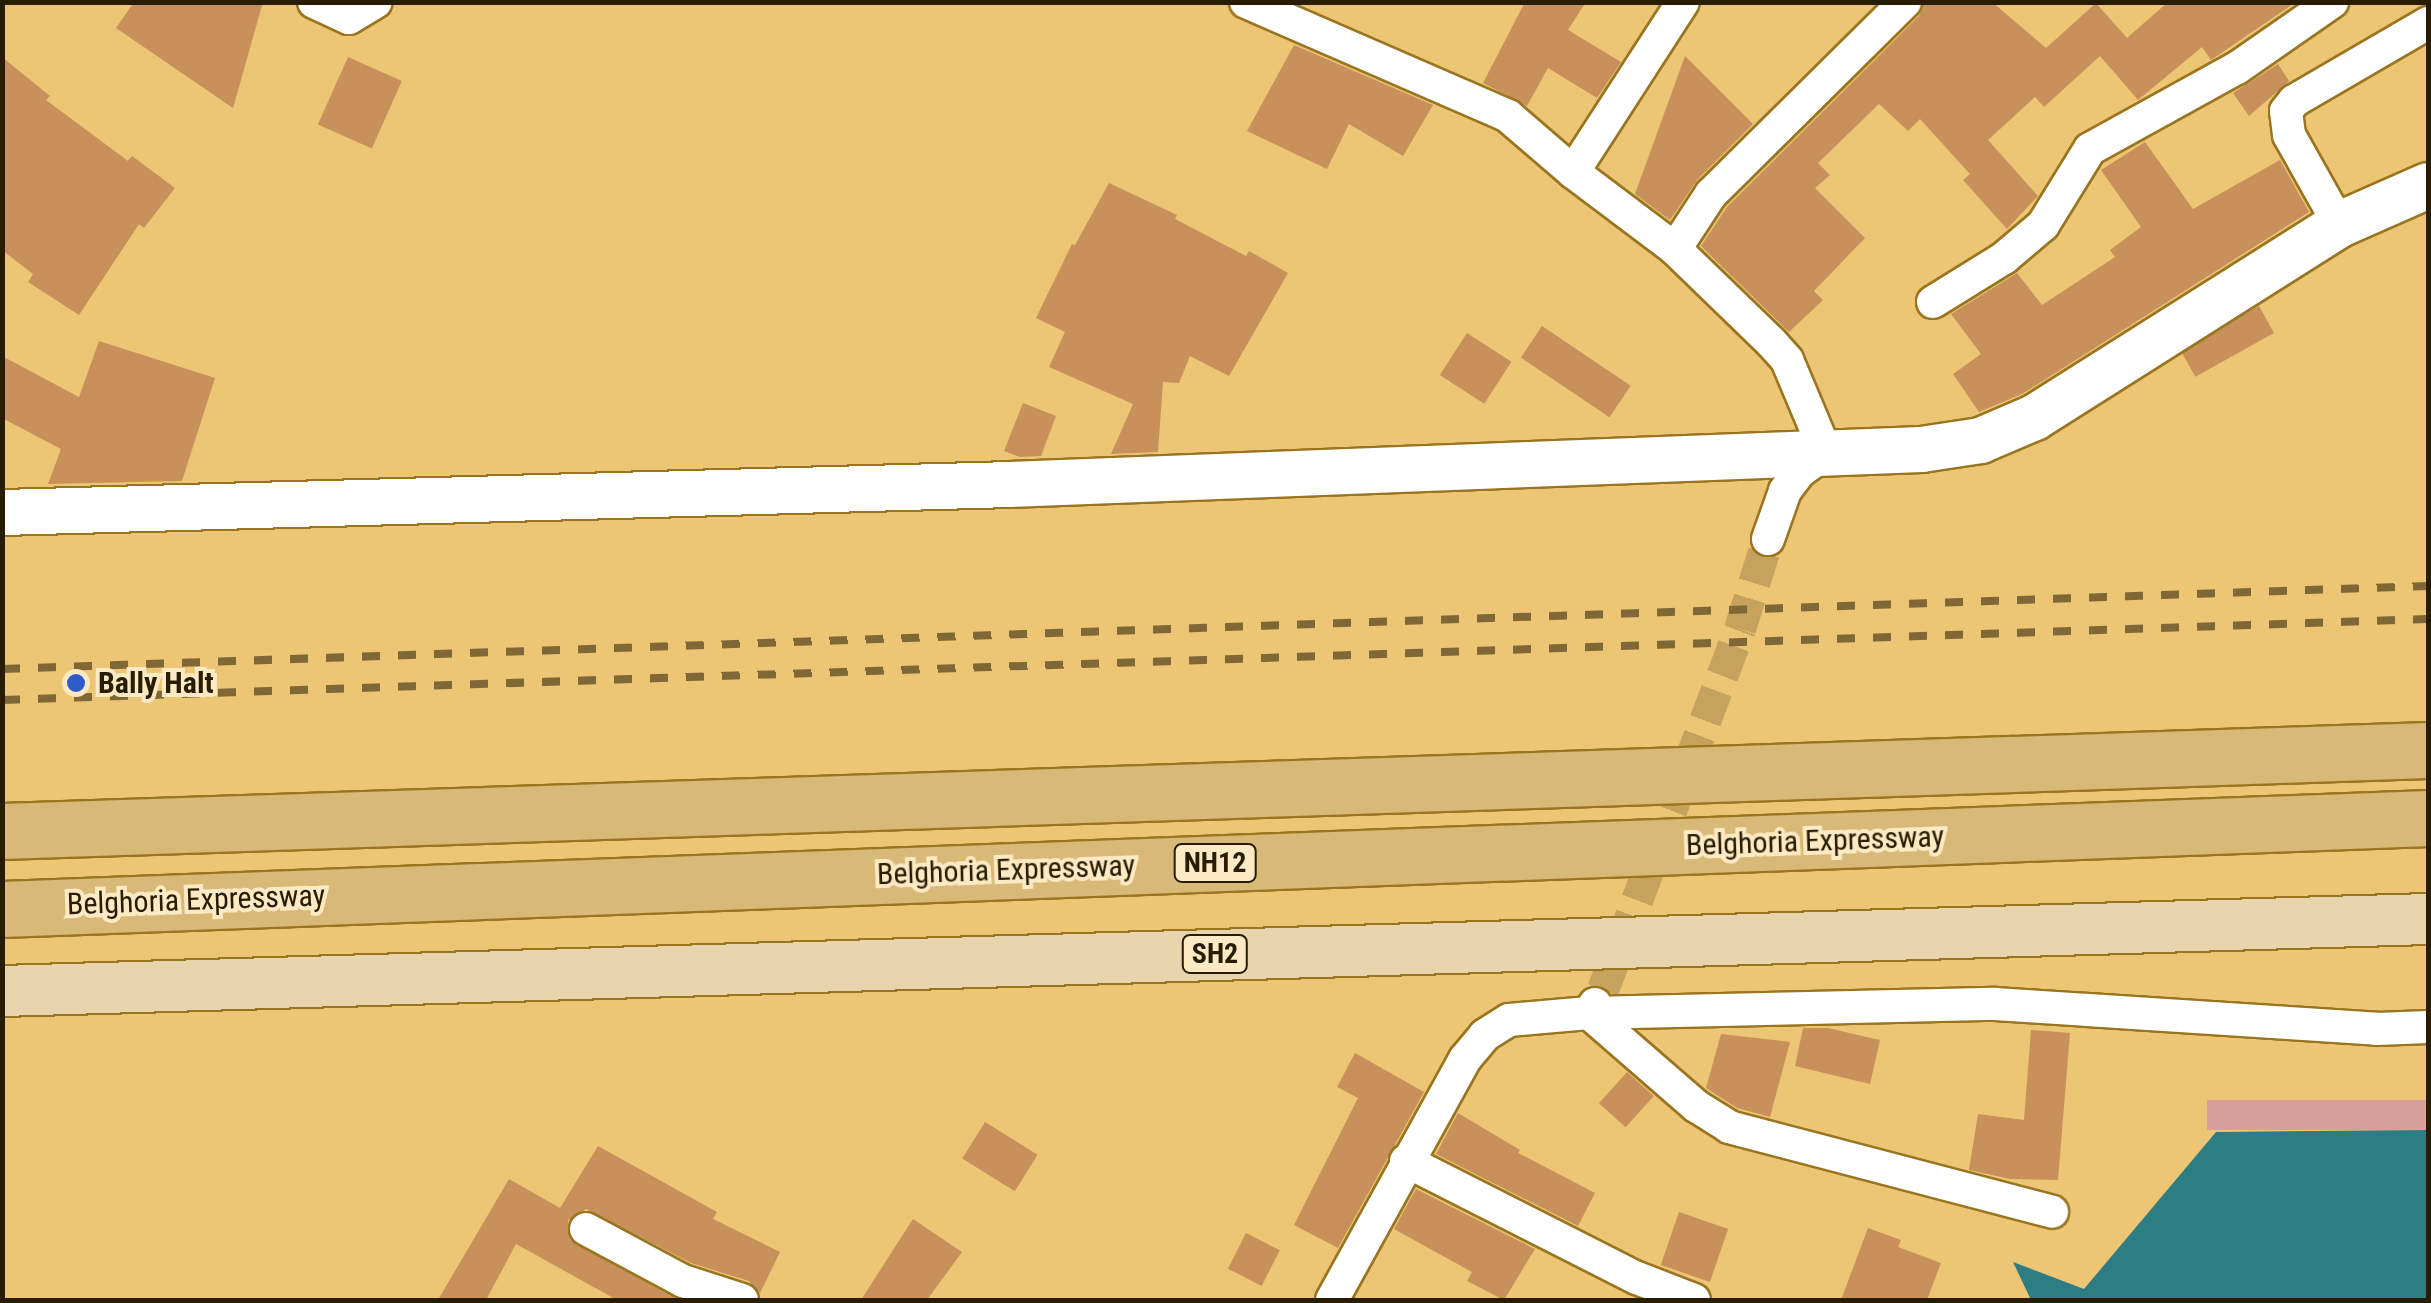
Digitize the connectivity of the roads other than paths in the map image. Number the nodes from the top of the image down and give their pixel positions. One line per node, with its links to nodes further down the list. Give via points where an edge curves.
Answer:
1 (314, 2): 2 (street, via 349,18)
2 (376, 2)
3 (1246, 2): 8 (street, via 1508,116)
4 (1683, 2): 8 (street)
5 (1905, 2): 11 (street, via 1711,194)
6 (2332, 2): 12 (street, via 2237,68 2090,149 2042,225 2004,258)
7 (2428, 23): 10 (street, via 2286,111 2289,135)
8 (1574, 172): 11 (street)
9 (2428, 185): 10 (street)
10 (2338, 224): 13 (street, via 2034,417 1980,440)
11 (1676, 249): 13 (street, via 1786,360)
12 (1933, 302)
13 (1826, 454): 14 (street); 15 (street, via 1785,491)
14 (2, 512)
15 (1768, 540)
16 (2428, 750): 18 (highway)
17 (2428, 818): 19 (highway, Belghoria Expressway / NH12)
18 (2, 831)
19 (2, 908)
20 (2428, 919): 21 (main road, SH2)
21 (2, 990)
22 (1596, 1002): 23 (street, via 1995,1004); 24 (street, via 1509,1020 1485,1035); 25 (street, via 1696,1106 1729,1127)
23 (2428, 1027)
24 (1406, 1161): 28 (street); 29 (street)
25 (2052, 1212)
26 (586, 1229): 27 (street, via 683,1281)
27 (742, 1300)
28 (1332, 1300)
29 (1694, 1300)

